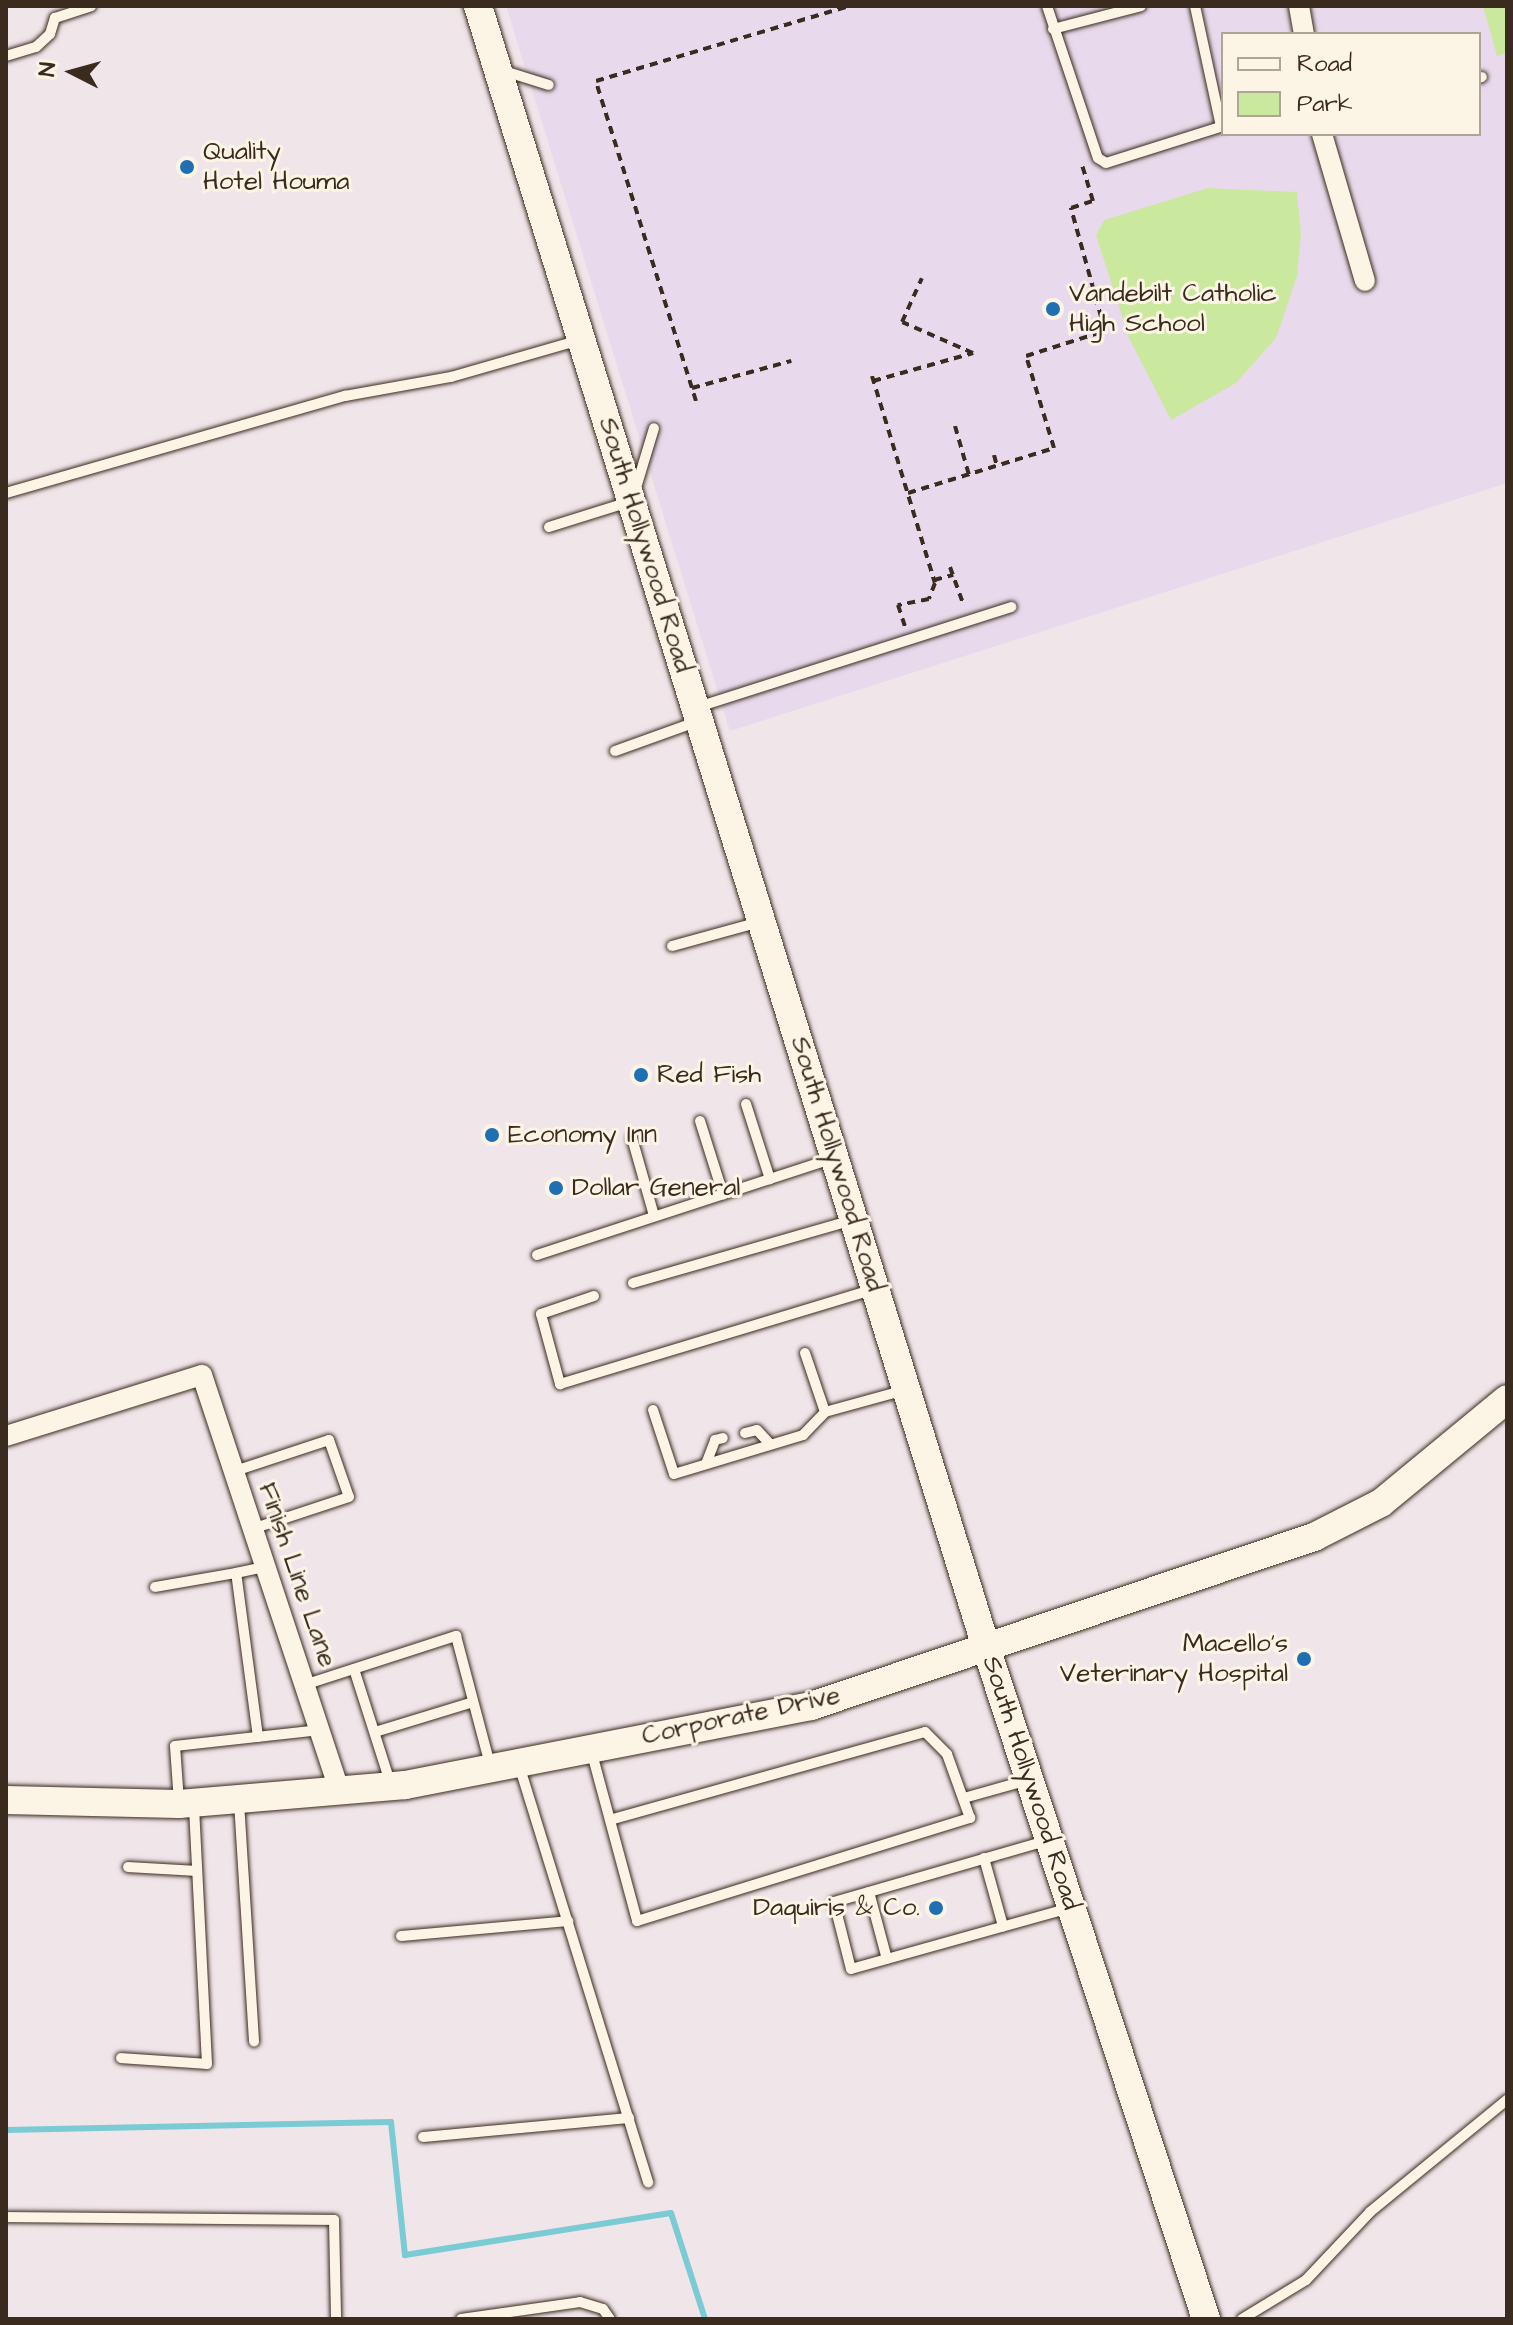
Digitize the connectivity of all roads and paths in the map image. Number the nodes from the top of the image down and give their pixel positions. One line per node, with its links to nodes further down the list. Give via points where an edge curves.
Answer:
1 (91, 6): 10 (lane, via 55,18 50,34 36,47)
2 (478, 6): 11 (main road, South Hollywood Road)
3 (850, 6): 21 (path, via 596,81)
4 (1047, 6): 8 (lane)
5 (1141, 6): 8 (lane)
6 (1195, 6): 13 (lane)
7 (1299, 6): 9 (street)
8 (1053, 29): 14 (lane, via 1098,158 1106,163)
9 (1304, 32)
10 (6, 56)
11 (499, 70): 12 (lane); 19 (main road, South Hollywood Road)
12 (549, 85)
13 (1221, 122)
14 (1221, 126)
15 (1323, 136): 18 (street)
16 (1078, 148): 26 (path, via 1093,201 1071,208 1105,331 1026,356 1054,448)
17 (922, 278): 29 (path, via 902,322 973,353 873,379)
18 (1365, 281)
19 (582, 339): 28 (lane, via 451,377 345,396); 30 (main road, South Hollywood Road)
20 (791, 361): 21 (path)
21 (692, 388): 22 (path)
22 (696, 401)
23 (955, 426): 27 (path)
24 (654, 428): 30 (lane)
25 (994, 455): 26 (path)
26 (997, 466): 27 (path)
27 (969, 475): 29 (path)
28 (6, 493)
29 (908, 493): 34 (path)
30 (632, 501): 31 (lane); 38 (main road, South Hollywood Road)
31 (549, 527)
32 (950, 567): 33 (path)
33 (953, 575): 34 (path); 36 (path)
34 (934, 580): 37 (path, via 935,592 929,599 898,605)
35 (1011, 607): 36 (lane)
36 (968, 620): 37 (lane)
37 (909, 639): 38 (lane)
38 (698, 714): 39 (lane); 40 (main road, South Hollywood Road)
39 (615, 751)
40 (762, 921): 41 (lane); 45 (main road, South Hollywood Road)
41 (672, 946)
42 (746, 1104): 46 (lane)
43 (700, 1121): 47 (lane)
44 (632, 1138): 48 (lane)
45 (835, 1158): 46 (lane); 49 (main road, South Hollywood Road)
46 (770, 1179): 47 (lane)
47 (723, 1194): 48 (lane)
48 (654, 1216): 50 (lane)
49 (854, 1219): 51 (lane); 52 (main road, South Hollywood Road)
50 (537, 1255)
51 (633, 1283)
52 (876, 1289): 53 (lane, via 560,1384 541,1314); 55 (main road, South Hollywood Road)
53 (594, 1296)
54 (805, 1353): 58 (lane)
55 (907, 1389): 58 (lane); 69 (main road, South Hollywood Road)
56 (1507, 1399): 69 (main road, Corporate Drive, via 1381,1503 1314,1537)
57 (653, 1410): 63 (lane, via 674,1474)
58 (825, 1412): 62 (lane, via 803,1435)
59 (745, 1433): 62 (lane, via 757,1430)
60 (6, 1436): 64 (street, Finish Line Lane, via 202,1375)
61 (723, 1438): 63 (lane, via 715,1440)
62 (770, 1444): 63 (lane)
63 (706, 1464)
64 (235, 1471): 65 (street, Finish Line Lane); 65 (lane, via 329,1440 349,1497)
65 (255, 1528): 66 (street, Finish Line Lane)
66 (268, 1566): 67 (lane); 71 (street, Finish Line Lane)
67 (236, 1573): 68 (lane); 75 (lane)
68 (155, 1587)
69 (986, 1647): 76 (main road, Corporate Drive, via 811,1706); 78 (main road, South Hollywood Road)
70 (354, 1669): 71 (lane); 72 (lane, via 456,1636); 74 (lane)
71 (307, 1684): 73 (street, Finish Line Lane)
72 (473, 1702): 74 (lane); 77 (lane)
73 (320, 1730): 75 (lane); 80 (street, Finish Line Lane)
74 (375, 1732): 79 (lane)
75 (258, 1737): 84 (lane, via 175,1746)
76 (590, 1748): 77 (main road, Corporate Drive); 85 (lane)
77 (505, 1766): 79 (main road, Corporate Drive); 92 (lane)
78 (1030, 1780): 81 (lane); 86 (main road, South Hollywood Road)
79 (392, 1787): 80 (main road, Corporate Drive)
80 (340, 1792): 83 (main road, Corporate Drive)
81 (964, 1798): 85 (lane, via 947,1754 925,1732); 85 (lane, via 970,1818 637,1921)
82 (6, 1800): 84 (main road, Corporate Drive)
83 (239, 1800): 84 (main road, Corporate Drive); 96 (lane)
84 (187, 1803): 89 (lane)
85 (610, 1820)
86 (1049, 1839): 87 (lane); 91 (main road, South Hollywood Road)
87 (984, 1858): 90 (lane); 93 (lane)
88 (128, 1867): 89 (lane)
89 (197, 1871): 97 (lane, via 207,2064)
90 (869, 1892): 95 (lane); 95 (lane, via 834,1902 851,1969)
91 (1072, 1907): 93 (lane); 106 (main road, South Hollywood Road)
92 (568, 1921): 94 (lane); 99 (lane)
93 (1003, 1926): 95 (lane)
94 (401, 1936)
95 (887, 1959)
96 (254, 2042)
97 (121, 2058)
98 (1507, 2100): 107 (lane, via 1370,2212 1306,2280)
99 (629, 2118): 100 (lane); 101 (lane)
100 (423, 2137)
101 (648, 2183)
102 (6, 2217): 103 (lane, via 334,2220)
103 (336, 2319)
104 (461, 2319): 105 (lane, via 580,2302 603,2309)
105 (610, 2319)
106 (1206, 2319)
107 (1242, 2319)

